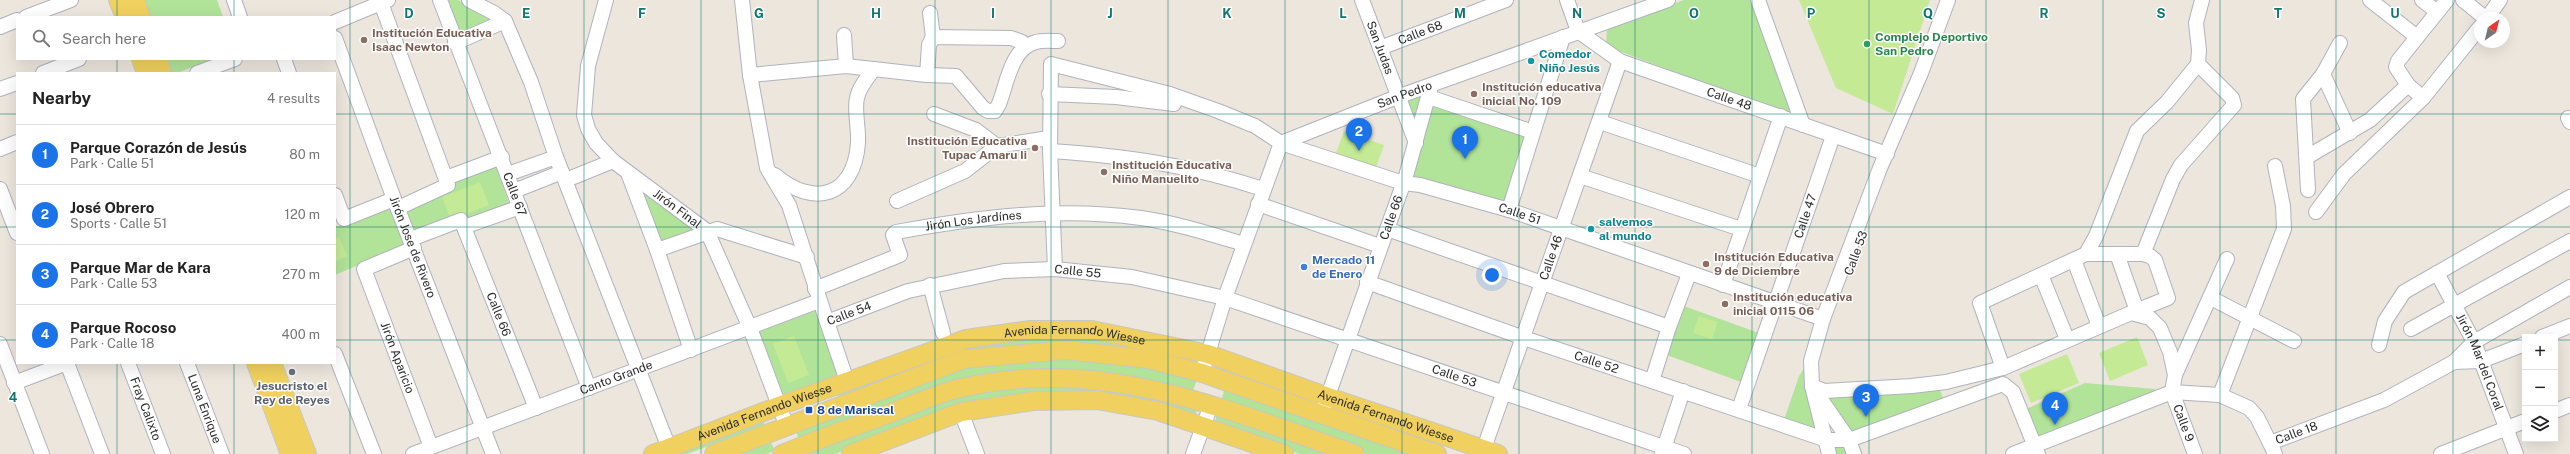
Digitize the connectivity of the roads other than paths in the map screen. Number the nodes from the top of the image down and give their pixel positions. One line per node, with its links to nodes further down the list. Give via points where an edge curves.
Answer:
1 (71, 0): 26 (street)
2 (118, 0): 27 (main road)
3 (135, 0): 28 (main road)
4 (234, 0): 29 (street)
5 (440, 0): 42 (street, Calle 67)
6 (469, 0): 31 (street, via 494,12)
7 (606, 0): 88 (street, Jirón Final, via 588,66 584,115 596,143)
8 (742, 0): 61 (street)
9 (1362, 0): 45 (street, San Judas)
10 (1506, 0): 45 (street, Calle 68)
11 (1567, 0): 34 (street)
12 (1668, 0): 34 (street, San Pedro)
13 (1758, 0): 74 (street)
14 (1948, 0): 84 (street, Calle 53)
15 (2202, 0): 51 (street, via 2196,23)
16 (2370, 0): 39 (street)
17 (2422, 0): 22 (street)
18 (2447, 0): 22 (street)
19 (2463, 0): 23 (street)
20 (2500, 0): 24 (street)
21 (385, 1): 32 (street); 96 (street)
22 (2436, 11): 39 (street)
23 (2478, 12)
24 (2491, 12)
25 (930, 13): 37 (street)
26 (29, 16)
27 (124, 16)
28 (141, 16)
29 (240, 16)
30 (16, 20): 33 (street)
31 (505, 21): 42 (street); 85 (street, via 531,82)
32 (336, 22)
33 (1, 24)
34 (1578, 31): 38 (street, San Pedro); 50 (street, Calle 48)
35 (2474, 34): 69 (street)
36 (844, 35): 53 (street)
37 (933, 37): 44 (street, via 1011,38 1022,42); 62 (street, via 929,45)
38 (1562, 37): 66 (street, San Pedro); 75 (street)
39 (2417, 37): 64 (street, via 2396,67)
40 (336, 41): 105 (street, Jirón Jose de Rivero)
41 (1058, 41): 44 (street, via 1036,42)
42 (455, 43): 87 (street, Calle 67)
43 (2340, 43): 60 (street)
44 (1025, 47): 62 (street, via 1017,56 995,111 983,108 956,76)
45 (1380, 48): 68 (street, San Judas)
46 (76, 60): 55 (street)
47 (140, 60): 56 (main road)
48 (157, 60): 57 (main road)
49 (284, 60): 59 (street)
50 (1620, 61): 72 (street, Calle 48); 73 (street, Calle 46)
51 (2198, 64): 123 (street, via 2232,98 2234,105 2181,165); 126 (street, via 2167,102 2136,132 2096,236)
52 (230, 65): 58 (street)
53 (846, 66): 54 (street); 61 (street)
54 (874, 69): 62 (street); 90 (street, via 856,98 858,143 855,161 837,188 828,193 816,194 800,191 786,184)
55 (46, 72)
56 (146, 72)
57 (162, 72)
58 (201, 72)
59 (290, 72)
60 (2323, 74): 76 (street); 86 (street, via 2303,99)
61 (750, 75): 90 (street)
62 (927, 75)
63 (16, 83): 65 (street)
64 (2408, 85): 69 (street); 76 (street, via 2370,120)
65 (0, 89)
66 (1430, 91): 68 (street, San Pedro); 75 (street); 80 (street, Calle 66)
67 (1049, 94): 70 (street, via 1147,99); 70 (street, via 1051,64 1170,94); 81 (street)
68 (1397, 97): 79 (street, San Pedro); 80 (street, San Judas)
69 (2423, 98): 110 (street, via 2344,174)
70 (1218, 110): 79 (street, Calle 51, via 1255,126)
71 (934, 114): 82 (street, via 976,130)
72 (1781, 116): 74 (street, Calle 48); 95 (street)
73 (1600, 122): 94 (street, Calle 46); 95 (street)
74 (1803, 125): 77 (street, Calle 48)
75 (1533, 132): 108 (street)
76 (2350, 133): 86 (street)
77 (1833, 136): 84 (street, Calle 48); 140 (street, Calle 47)
78 (16, 142): 83 (street)
79 (1281, 143): 97 (street, Calle 51); 99 (street)
80 (1416, 143): 97 (street, Calle 66)
81 (1050, 144): 82 (street); 99 (street, via 1181,166); 109 (street)
82 (997, 146): 104 (street, via 965,171)
83 (0, 149)
84 (1887, 154): 144 (street, Calle 53); 176 (street, Calle 53, via 1887,168)
85 (556, 157): 92 (street); 93 (street)
86 (2307, 157): 100 (street)
87 (502, 158): 92 (street, Calle 67); 96 (street)
88 (613, 161): 91 (street, Jirón Final); 93 (street)
89 (2275, 166): 143 (street, via 2283,206 2284,229)
90 (767, 168): 125 (street, via 789,204)
91 (627, 173): 116 (street, Jirón Final); 121 (street)
92 (508, 174): 101 (street, Calle 67)
93 (564, 176): 101 (street); 173 (street)
94 (1580, 176): 112 (street, Calle 46); 114 (street)
95 (1760, 176): 114 (street)
96 (447, 181): 105 (street)
97 (1403, 183): 108 (street, Calle 51, via 1420,185); 113 (street, Calle 66)
98 (0, 189): 115 (street)
99 (1263, 189): 106 (street)
100 (2308, 190)
101 (514, 191): 107 (street, Calle 67)
102 (336, 198): 105 (street, via 344,219)
103 (2570, 198): 129 (street)
104 (897, 201)
105 (396, 203): 118 (street, Jirón Jose de Rivero)
106 (1258, 204): 119 (street); 120 (street)
107 (520, 207): 111 (street); 180 (street, Calle 67)
108 (1509, 210): 112 (street, Calle 51)
109 (1052, 212): 119 (street, Jirón Los Jardínes, via 1140,218); 124 (street, Jirón Los Jardínes, via 963,220 895,233 893,235); 128 (street)
110 (2316, 212)
111 (463, 224): 118 (street); 189 (street, Calle 66)
112 (1561, 228): 130 (street, Calle 51); 133 (street, Calle 46)
113 (1387, 229): 120 (street, Calle 66); 133 (street)
114 (1741, 229): 135 (street)
115 (16, 230)
116 (707, 231): 121 (street); 125 (street, via 717,228 772,248); 149 (street, Jirón Final)
117 (2570, 241): 141 (street)
118 (413, 244): 196 (street, Jirón Jose de Rivero); 201 (street, Jirón Aparicio, via 364,269)
119 (1244, 244): 138 (street)
120 (1380, 246): 132 (street, Calle 66)
121 (657, 250): 161 (street)
122 (2117, 254): 123 (street); 126 (street); 142 (street)
123 (2143, 254): 142 (street, via 2155,260 2168,298)
124 (900, 255): 137 (street, Canto Grande)
125 (807, 257): 137 (street)
126 (2080, 257): 131 (street); 146 (street)
127 (2227, 259): 139 (street)
128 (1055, 269): 134 (street, Calle 55, via 1004,271); 138 (street, Calle 55, via 1132,277)
129 (2437, 273): 141 (street, Jirón Mar del Coral); 159 (street, via 2404,292 2385,321)
130 (1689, 274): 135 (street, Calle 51); 148 (street)
131 (2041, 275): 155 (street); 172 (street, via 1980,303)
132 (1367, 282): 153 (street, Calle 66); 154 (street, Calle 52)
133 (1542, 283): 148 (street); 154 (street, Calle 46)
134 (930, 285): 145 (street, Calle 54, via 867,305); 151 (street)
135 (1723, 285): 140 (street, Calle 51)
136 (2570, 287): 157 (street)
137 (817, 295): 145 (street); 149 (street, Canto Grande)
138 (1225, 298): 153 (street, Calle 53); 162 (street)
139 (2211, 298): 143 (street); 175 (street)
140 (1774, 302): 144 (street, Calle 51); 190 (street, Calle 47)
141 (2454, 307): 150 (street); 157 (street, Jirón Mar del Coral)
142 (2134, 312): 146 (street); 175 (street, via 2150,318 2160,328 2170,352)
143 (2250, 317): 156 (street); 184 (street)
144 (1823, 319): 176 (street, Calle 53, via 1811,361)
145 (827, 322): 177 (street, Calle 54)
146 (2099, 326): 155 (street)
147 (2570, 326): 152 (street)
148 (1669, 327): 178 (street)
149 (750, 328): 161 (street, Canto Grande); 188 (street, Jirón Final)
150 (2410, 329)
151 (943, 333)
152 (2550, 334)
153 (1347, 337): 183 (street, Calle 53); 185 (street, Calle 66)
154 (1524, 338): 178 (street, Calle 52); 183 (street, Calle 46)
155 (2067, 340): 172 (street)
156 (2294, 341)
157 (2474, 342): 164 (street, Jirón Mar del Coral); 165 (street)
158 (0, 344): 179 (street)
159 (2379, 345)
160 (2522, 345): 164 (street, Calle 18)
161 (691, 350): 173 (street, Canto Grande)
162 (1208, 354): 174 (street); 177 (main road, Avenida Fernando Wiesse, via 1092,330 1030,330 966,340); 185 (main road, Avenida Fernando Wiesse)
163 (336, 357): 214 (street)
164 (2480, 361): 165 (street, Calle 18); 198 (street, Jirón Mar del Coral)
165 (2454, 362): 202 (street, Calle 18, via 2384,400)
166 (64, 364): 179 (street)
167 (67, 364): 209 (street)
168 (128, 364): 210 (street, Fray Calixto)
169 (187, 364): 211 (street, Luna Enrique)
170 (256, 364): 212 (main road)
171 (272, 364): 213 (main road)
172 (2003, 368): 176 (street, via 1946,382 1912,386 1824,391)
173 (639, 369): 180 (street, Canto Grande); 204 (street)
174 (1202, 373): 193 (main road, Avenida Fernando Wiesse); 197 (main road, Avenida Fernando Wiesse, via 1148,359 1096,352 1066,350 983,356 938,368)
175 (2175, 375): 182 (street)
176 (1811, 379): 199 (street, Calle 53); 200 (street)
177 (847, 381): 188 (main road, Avenida Fernando Wiesse)
178 (1652, 381): 181 (street, Calle 52)
179 (14, 383): 208 (street)
180 (589, 388): 189 (street, Canto Grande)
181 (1683, 391): 190 (street, Calle 52); 205 (street)
182 (2172, 392): 184 (street, Calle 18); 203 (street, Calle 18); 228 (street, Calle 9)
183 (1505, 393): 205 (street, Calle 53); 207 (street, Calle 46)
184 (2220, 394): 202 (street, Calle 18, via 2253,411)
185 (1328, 397): 193 (street, Calle 66); 207 (main road, Avenida Fernando Wiesse)
186 (1211, 405): 195 (street); 206 (main road, via 1131,384 1083,378 984,384 949,391); 222 (main road)
187 (2570, 405): 191 (street)
188 (779, 406): 197 (street, Jirón Final); 204 (main road, Avenida Fernando Wiesse)
189 (536, 408): 196 (street, Canto Grande)
190 (1739, 410): 199 (street, Calle 52)
191 (2558, 410)
192 (961, 412): 195 (main road, via 1033,401 1097,400 1158,411); 218 (main road); 219 (street)
193 (1320, 414): 223 (main road, Avenida Fernando Wiesse)
194 (2522, 422): 198 (street)
195 (1203, 426): 220 (street); 221 (main road)
196 (484, 427): 201 (street, Canto Grande); 216 (street, Jirón Jose de Rivero)
197 (787, 427): 206 (main road, Jirón Final); 217 (main road, Avenida Fernando Wiesse)
198 (2507, 428): 229 (street); 230 (street, Jirón Mar del Coral)
199 (1827, 440): 200 (street, Calle 52); 225 (street, Calle 53)
200 (1849, 440): 203 (street, Calle 52, via 2003,384 2013,392); 226 (street)
201 (431, 447): 215 (street, Canto Grande)
202 (2272, 448)
203 (2036, 450): 227 (street, Calle 18)
204 (661, 451)
205 (1663, 451): 224 (street, Calle 53)
206 (792, 452)
207 (1488, 452)
208 (42, 454)
209 (102, 454)
210 (162, 454)
211 (222, 454)
212 (290, 454)
213 (307, 454)
214 (374, 454)
215 (413, 454)
216 (494, 454)
217 (714, 454)
218 (851, 454)
219 (978, 454)
220 (1193, 454)
221 (1284, 454)
222 (1354, 454)
223 (1437, 454)
224 (1684, 454)
225 (1829, 454)
226 (1854, 454)
227 (2013, 454)
228 (2195, 454)
229 (2441, 454)
230 (2516, 454)

